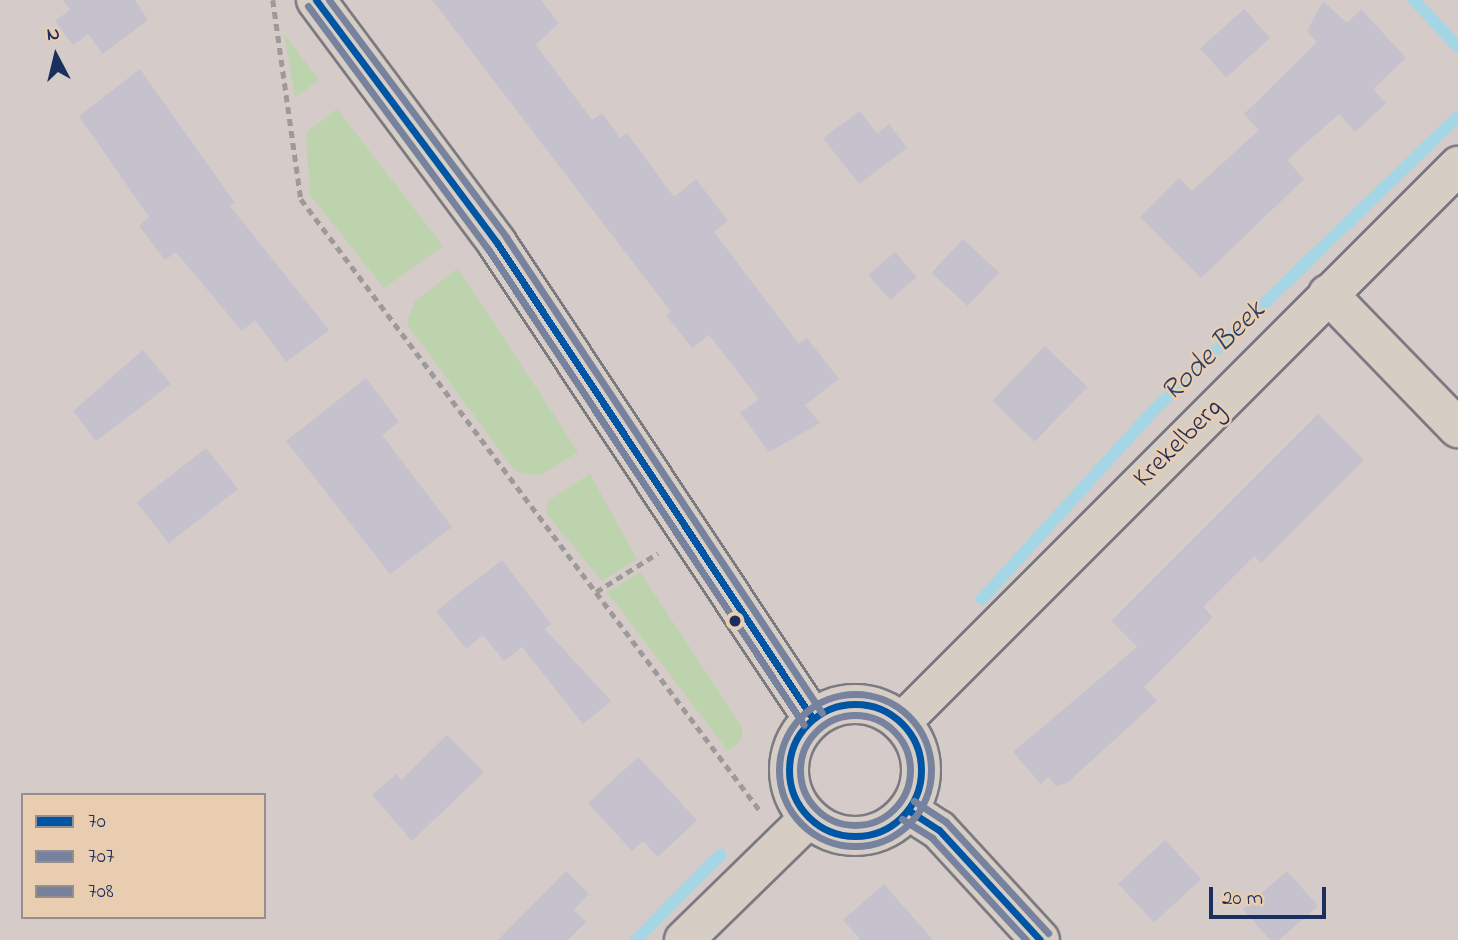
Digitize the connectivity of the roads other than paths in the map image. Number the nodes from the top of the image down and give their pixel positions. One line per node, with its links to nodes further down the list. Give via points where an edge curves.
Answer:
1 (316, 0): 5 (street, via 497,243)
2 (1458, 166): 3 (street, Krekelberg)
3 (1328, 294): 4 (street); 6 (street, Krekelberg)
4 (1458, 428)
5 (813, 719): 6 (street, via 858,704); 8 (street, via 796,740 789,768)
6 (901, 723): 7 (street, via 921,765)
7 (908, 810): 8 (street, via 895,823 860,836 824,829); 10 (street, via 939,830)
8 (798, 832): 9 (street)
9 (684, 940)
10 (1040, 940)

